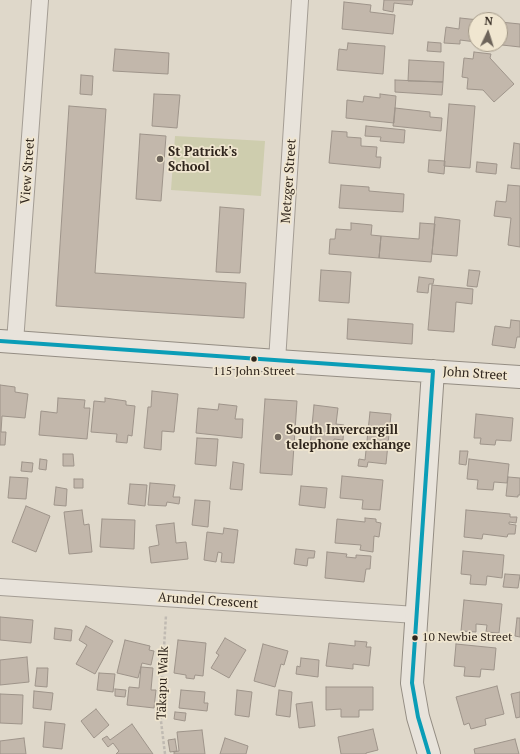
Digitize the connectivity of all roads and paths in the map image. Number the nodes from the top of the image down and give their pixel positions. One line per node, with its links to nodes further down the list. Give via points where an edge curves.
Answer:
1 (40, 0): 3 (street, View Street)
2 (300, 0): 4 (street, Metzger Street)
3 (8, 342): 4 (street, John Street)
4 (277, 361): 5 (street, John Street)
5 (433, 371): 6 (street, John Street); 9 (street)
6 (520, 377)
7 (0, 587): 9 (street, Arundel Crescent)
8 (166, 612): 10 (path, Tākapu Walk, via 160,713)
9 (416, 615): 11 (street, via 412,683)
10 (165, 754)
11 (428, 754)

